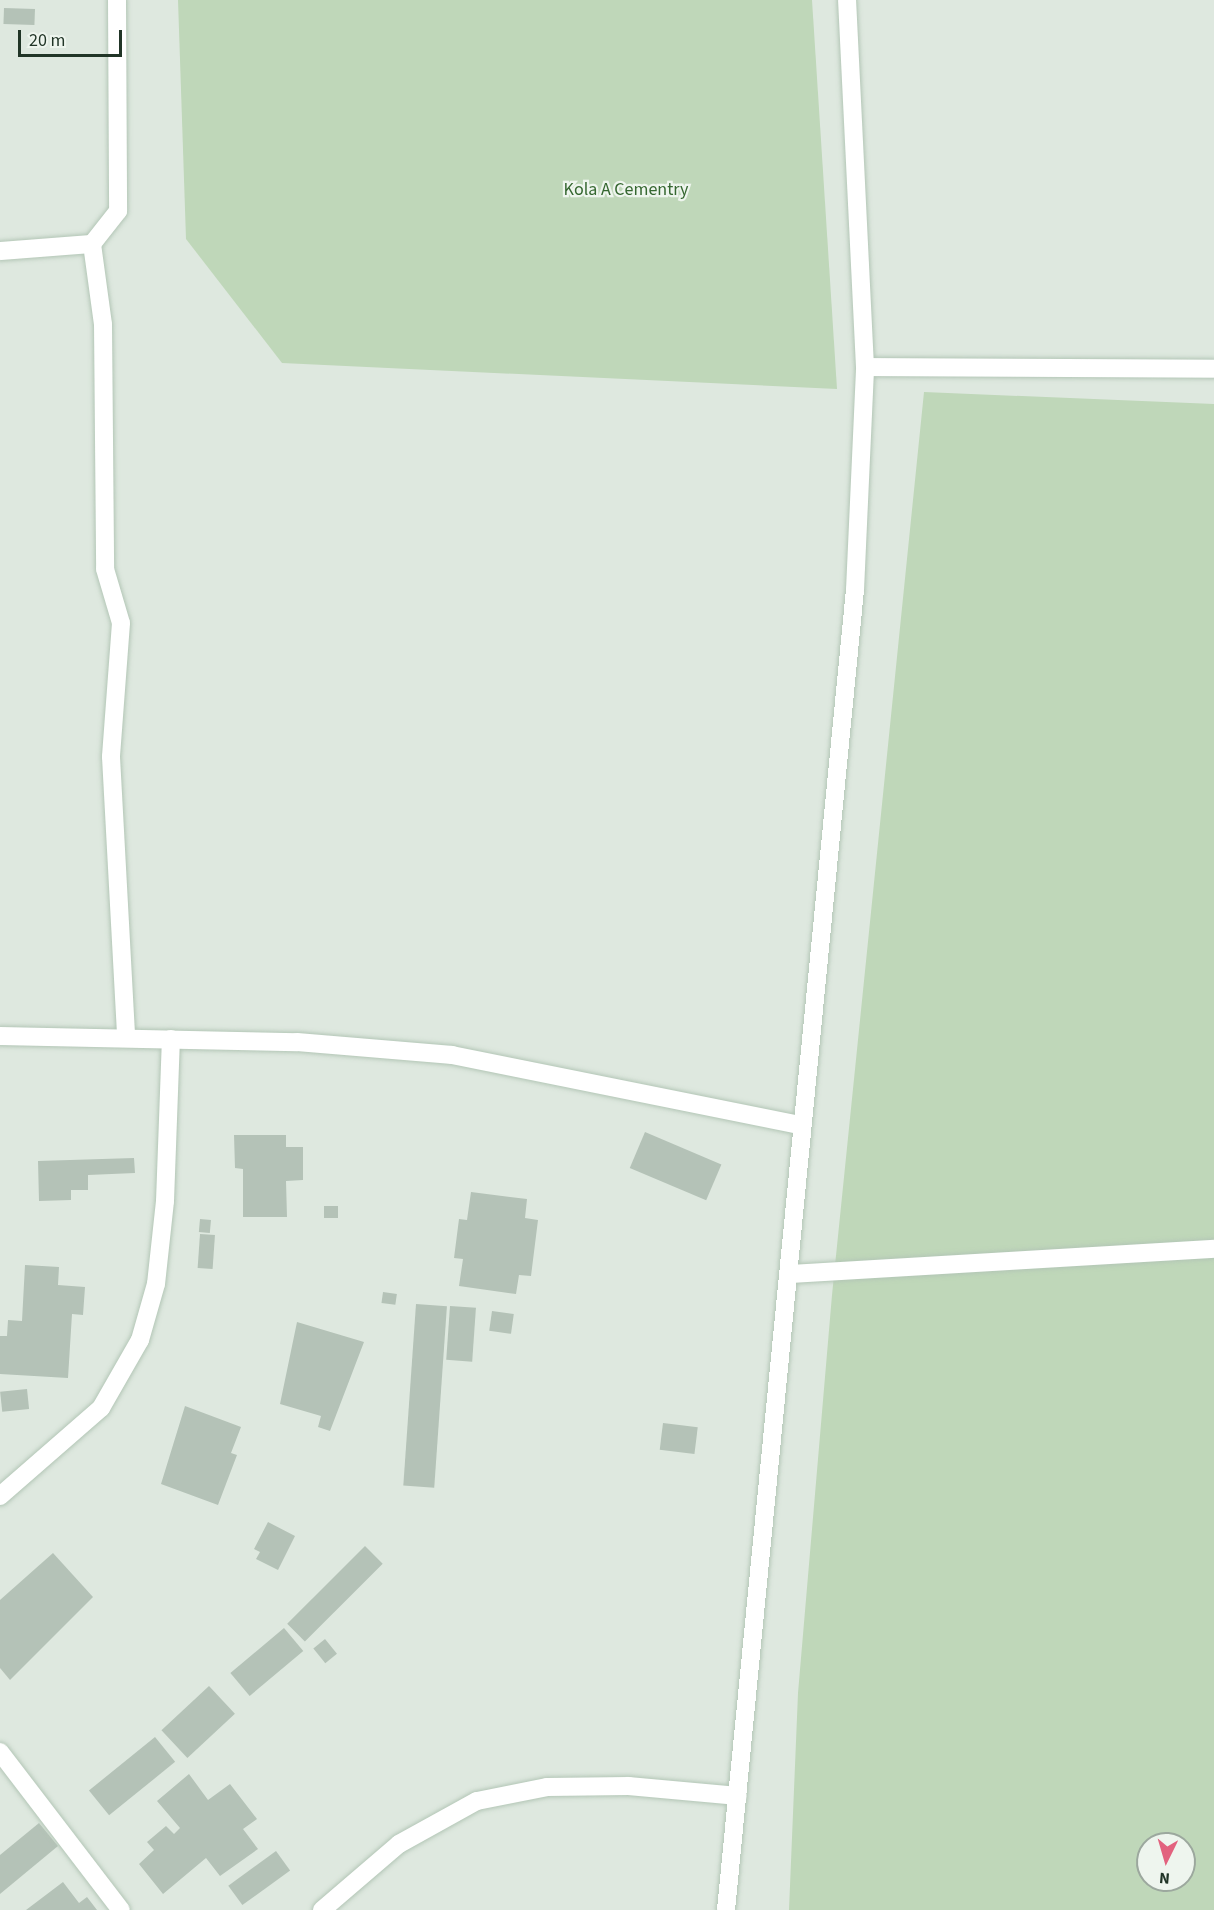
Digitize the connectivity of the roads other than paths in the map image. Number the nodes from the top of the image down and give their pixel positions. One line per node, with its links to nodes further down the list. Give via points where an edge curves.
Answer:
1 (117, 0): 3 (street, via 118,211)
2 (847, 0): 5 (street)
3 (92, 244): 4 (street); 7 (street, via 103,324 105,569 121,623 111,756)
4 (0, 251)
5 (865, 367): 6 (street); 10 (street, via 855,590)
6 (1214, 369)
7 (126, 1035): 8 (street); 9 (street)
8 (0, 1036)
9 (171, 1039): 10 (street, via 297,1042 488,1059); 13 (street, via 164,1213 156,1284 140,1341 101,1408)
10 (800, 1125): 12 (street)
11 (1214, 1249): 12 (street)
12 (791, 1274): 15 (street)
13 (0, 1496)
14 (0, 1752): 16 (street)
15 (738, 1796): 17 (street, via 629,1786 547,1786 477,1801 399,1844); 18 (street)
16 (121, 1910)
17 (322, 1910)
18 (726, 1910)

